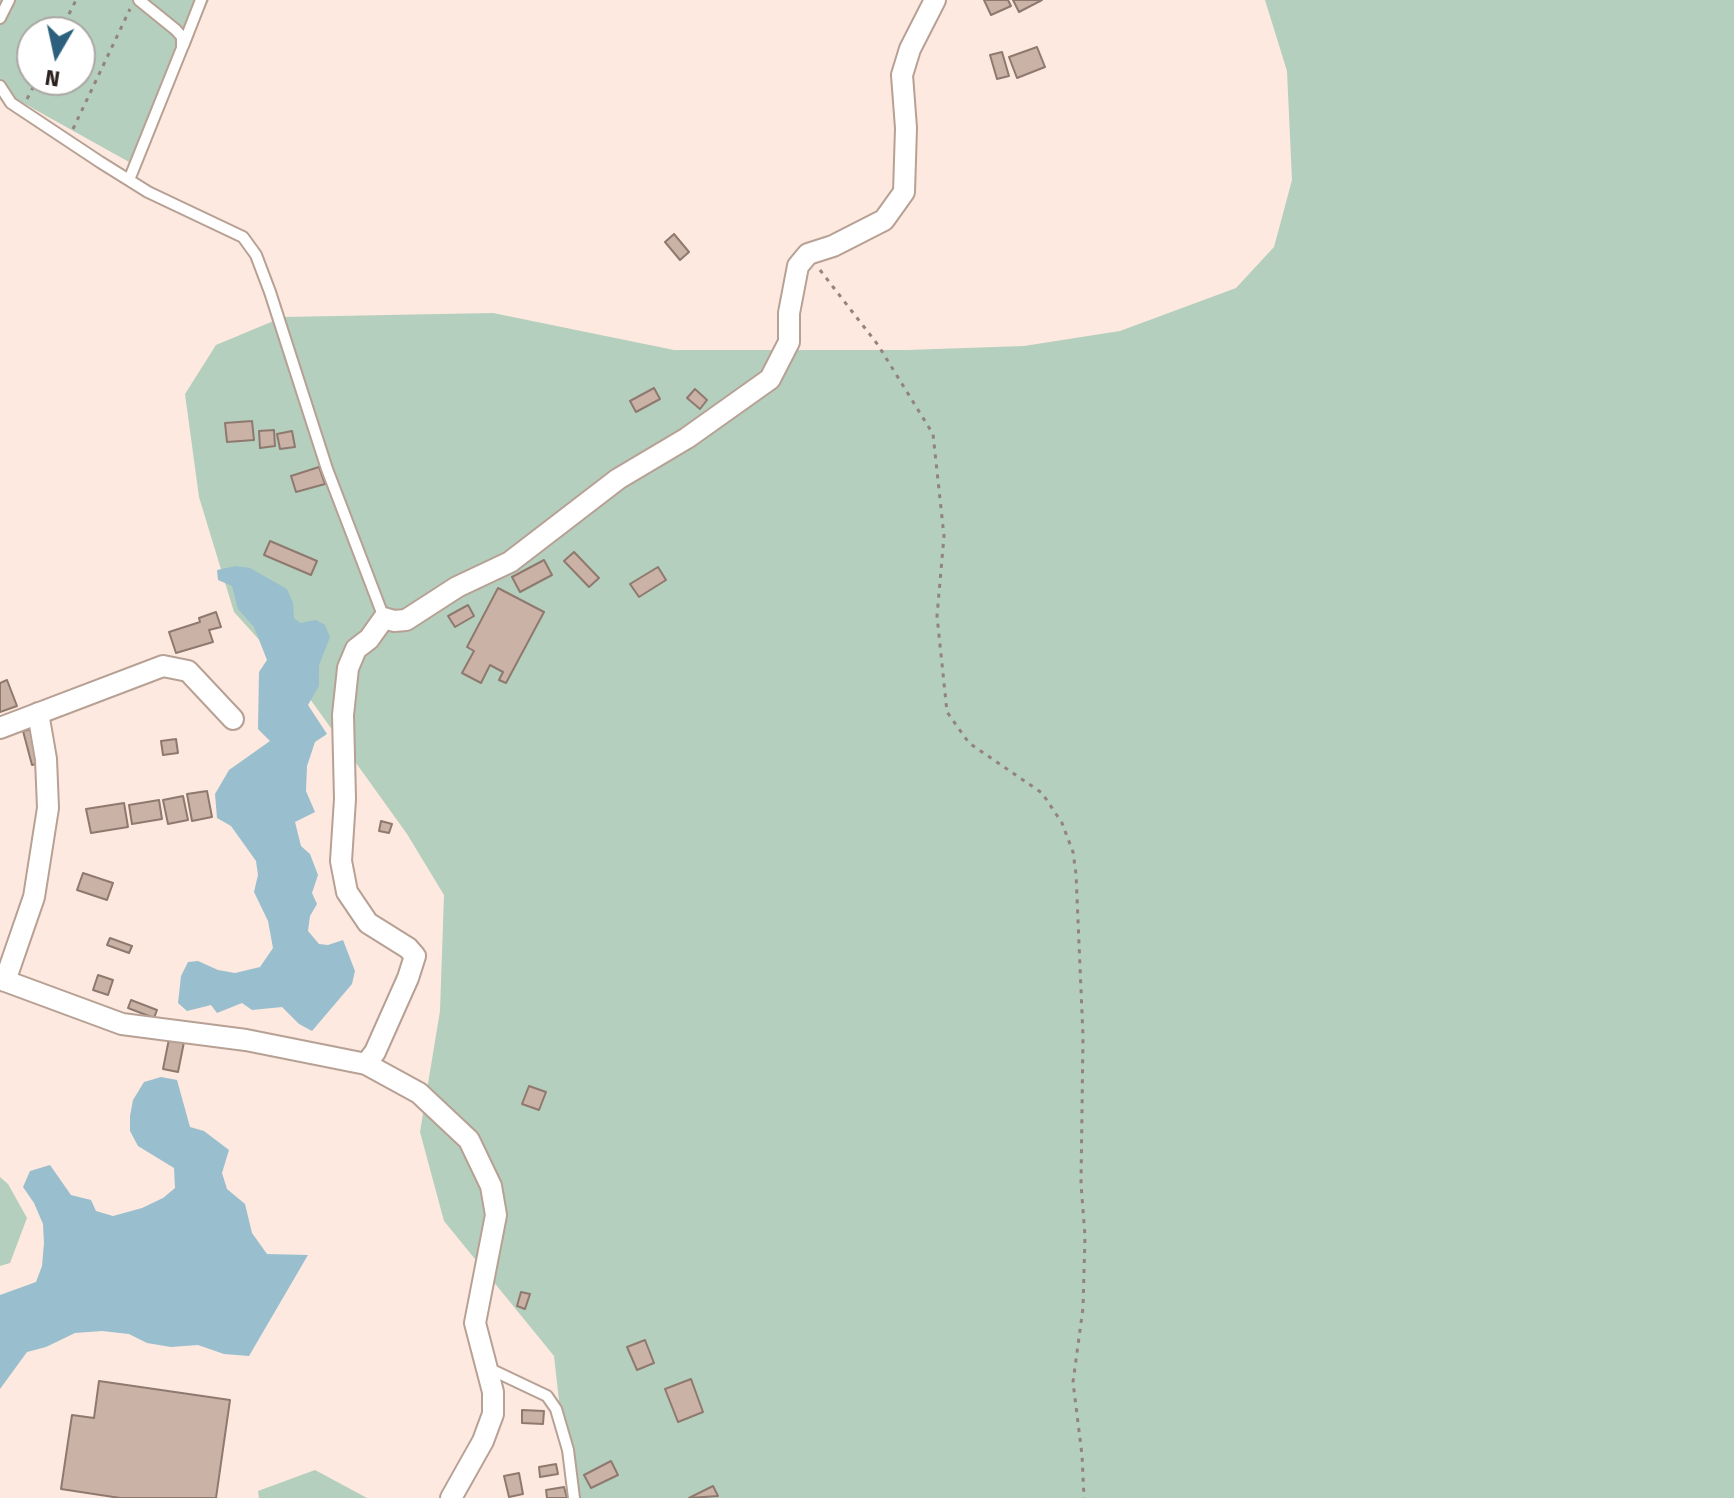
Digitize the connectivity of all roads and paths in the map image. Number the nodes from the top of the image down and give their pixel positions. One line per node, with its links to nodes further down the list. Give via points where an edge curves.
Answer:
1 (9, 0): 5 (lane)
2 (136, 0): 6 (lane, via 176,30); 10 (path)
3 (201, 0): 6 (lane)
4 (935, 0): 12 (street, via 902,75 904,192 884,220)
5 (0, 18)
6 (182, 48): 11 (lane)
7 (0, 86): 9 (lane)
8 (29, 96): 9 (path)
9 (22, 110): 10 (lane)
10 (68, 140): 11 (lane)
11 (129, 180): 13 (lane, via 243,237 256,255 327,469)
12 (808, 254): 13 (street, via 798,266 789,342 770,379 618,479 510,562 406,620); 22 (path, via 878,345 933,434 944,536 937,616 947,712 969,743 1042,793 1073,852 1083,1036 1085,1236 1073,1382)
13 (384, 618): 18 (street, via 356,649 348,668 341,861 347,892 368,923 415,956)
14 (38, 713): 15 (street, via 163,666 188,671); 16 (street); 17 (street, via 48,808 34,897)
15 (233, 719)
16 (0, 728)
17 (2, 980): 18 (street, via 122,1024 246,1040)
18 (366, 1064): 19 (street, via 419,1093 469,1140 491,1186 496,1215 475,1323)
19 (486, 1368): 20 (street, via 493,1414); 21 (lane, via 547,1396 556,1409)
20 (451, 1498)
21 (574, 1498)
22 (1084, 1498)

